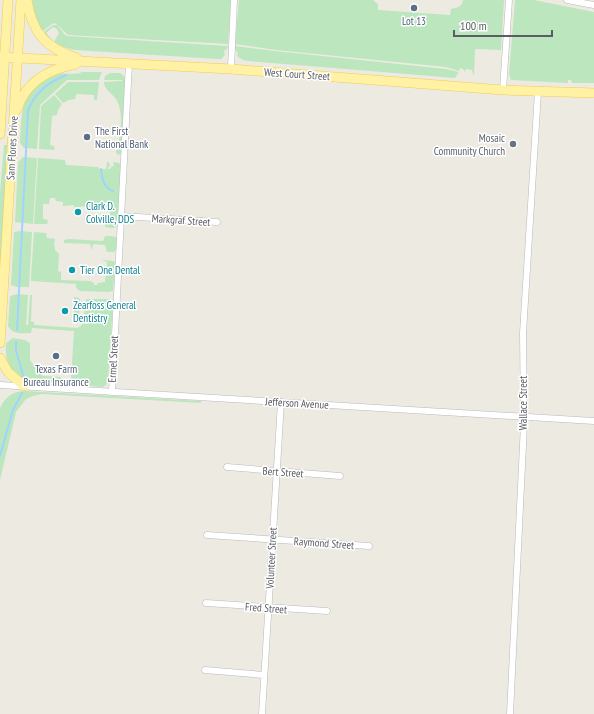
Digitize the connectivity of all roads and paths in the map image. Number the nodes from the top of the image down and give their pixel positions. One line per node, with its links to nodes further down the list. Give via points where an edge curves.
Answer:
1 (6, 0): 8 (main road); 9 (main road, Sam Flores Drive)
2 (21, 0): 10 (main road, Sam Flores Drive)
3 (27, 0): 11 (main road, via 33,25 46,43 58,51)
4 (234, 0): 13 (street)
5 (509, 0): 14 (street)
6 (567, 0): 7 (street)
7 (594, 5)
8 (0, 13)
9 (2, 57): 10 (main road, West Court Street); 17 (main road, Sam Flores Drive)
10 (17, 58): 11 (main road, West Court Street); 18 (main road, Sam Flores Drive)
11 (90, 62): 12 (main road, West Court Street); 18 (main road, via 57,68 42,76 24,93)
12 (129, 63): 13 (main road, West Court Street); 20 (street, Ermel Street)
13 (231, 69): 14 (main road, West Court Street)
14 (503, 90): 15 (main road, West Court Street)
15 (538, 92): 16 (main road, West Court Street); 28 (street, Wallace Street, via 523,333)
16 (594, 93)
17 (0, 113): 19 (main road, Sam Flores Drive)
18 (14, 118): 22 (main road, Sam Flores Drive)
19 (0, 134)
20 (121, 216): 21 (street, Markgraf Street); 26 (street, Ermel Street)
21 (217, 222)
22 (0, 343)
23 (0, 358): 25 (main road, via 8,372)
24 (0, 385): 25 (street, Jefferson Avenue)
25 (24, 386): 26 (street, Jefferson Avenue)
26 (112, 392): 27 (street, Jefferson Avenue)
27 (281, 402): 28 (street, Jefferson Avenue); 31 (street, Volunteer Street)
28 (524, 417): 29 (street, Jefferson Avenue); 42 (street, Wallace Street)
29 (594, 421)
30 (227, 467): 31 (street, Bert Street)
31 (276, 472): 32 (street, Bert Street); 34 (street, Volunteer Street)
32 (340, 476)
33 (207, 534): 34 (street, Raymond Street)
34 (272, 540): 35 (street, Raymond Street); 37 (street, Volunteer Street)
35 (369, 546)
36 (206, 603): 37 (street, Fred Street)
37 (268, 608): 38 (street, Fred Street); 40 (street, Volunteer Street)
38 (327, 611)
39 (205, 670): 40 (street)
40 (264, 675): 41 (street, Volunteer Street)
41 (262, 714)
42 (510, 714)

